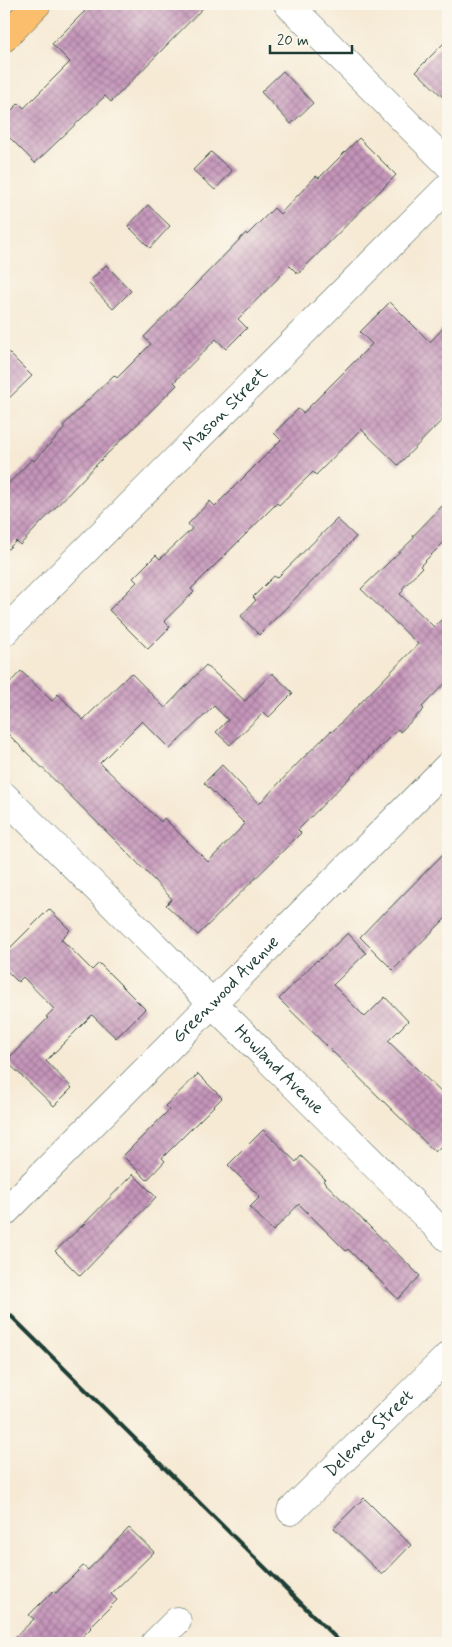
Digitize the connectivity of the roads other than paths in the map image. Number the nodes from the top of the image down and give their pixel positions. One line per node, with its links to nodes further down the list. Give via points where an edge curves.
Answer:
1 (37, 4): 3 (main road)
2 (288, 4): 4 (street)
3 (4, 38)
4 (448, 164)
5 (448, 187): 6 (street, Mason Street)
6 (4, 632)
7 (448, 766): 9 (street, Greenwood Avenue)
8 (4, 796): 9 (street, Howland Avenue)
9 (212, 1004): 10 (street, Greenwood Avenue); 11 (street, Howland Avenue)
10 (4, 1213)
11 (448, 1238)
12 (448, 1356): 13 (street, Delence Street)
13 (291, 1511)
14 (177, 1621): 15 (street)
15 (155, 1643)

